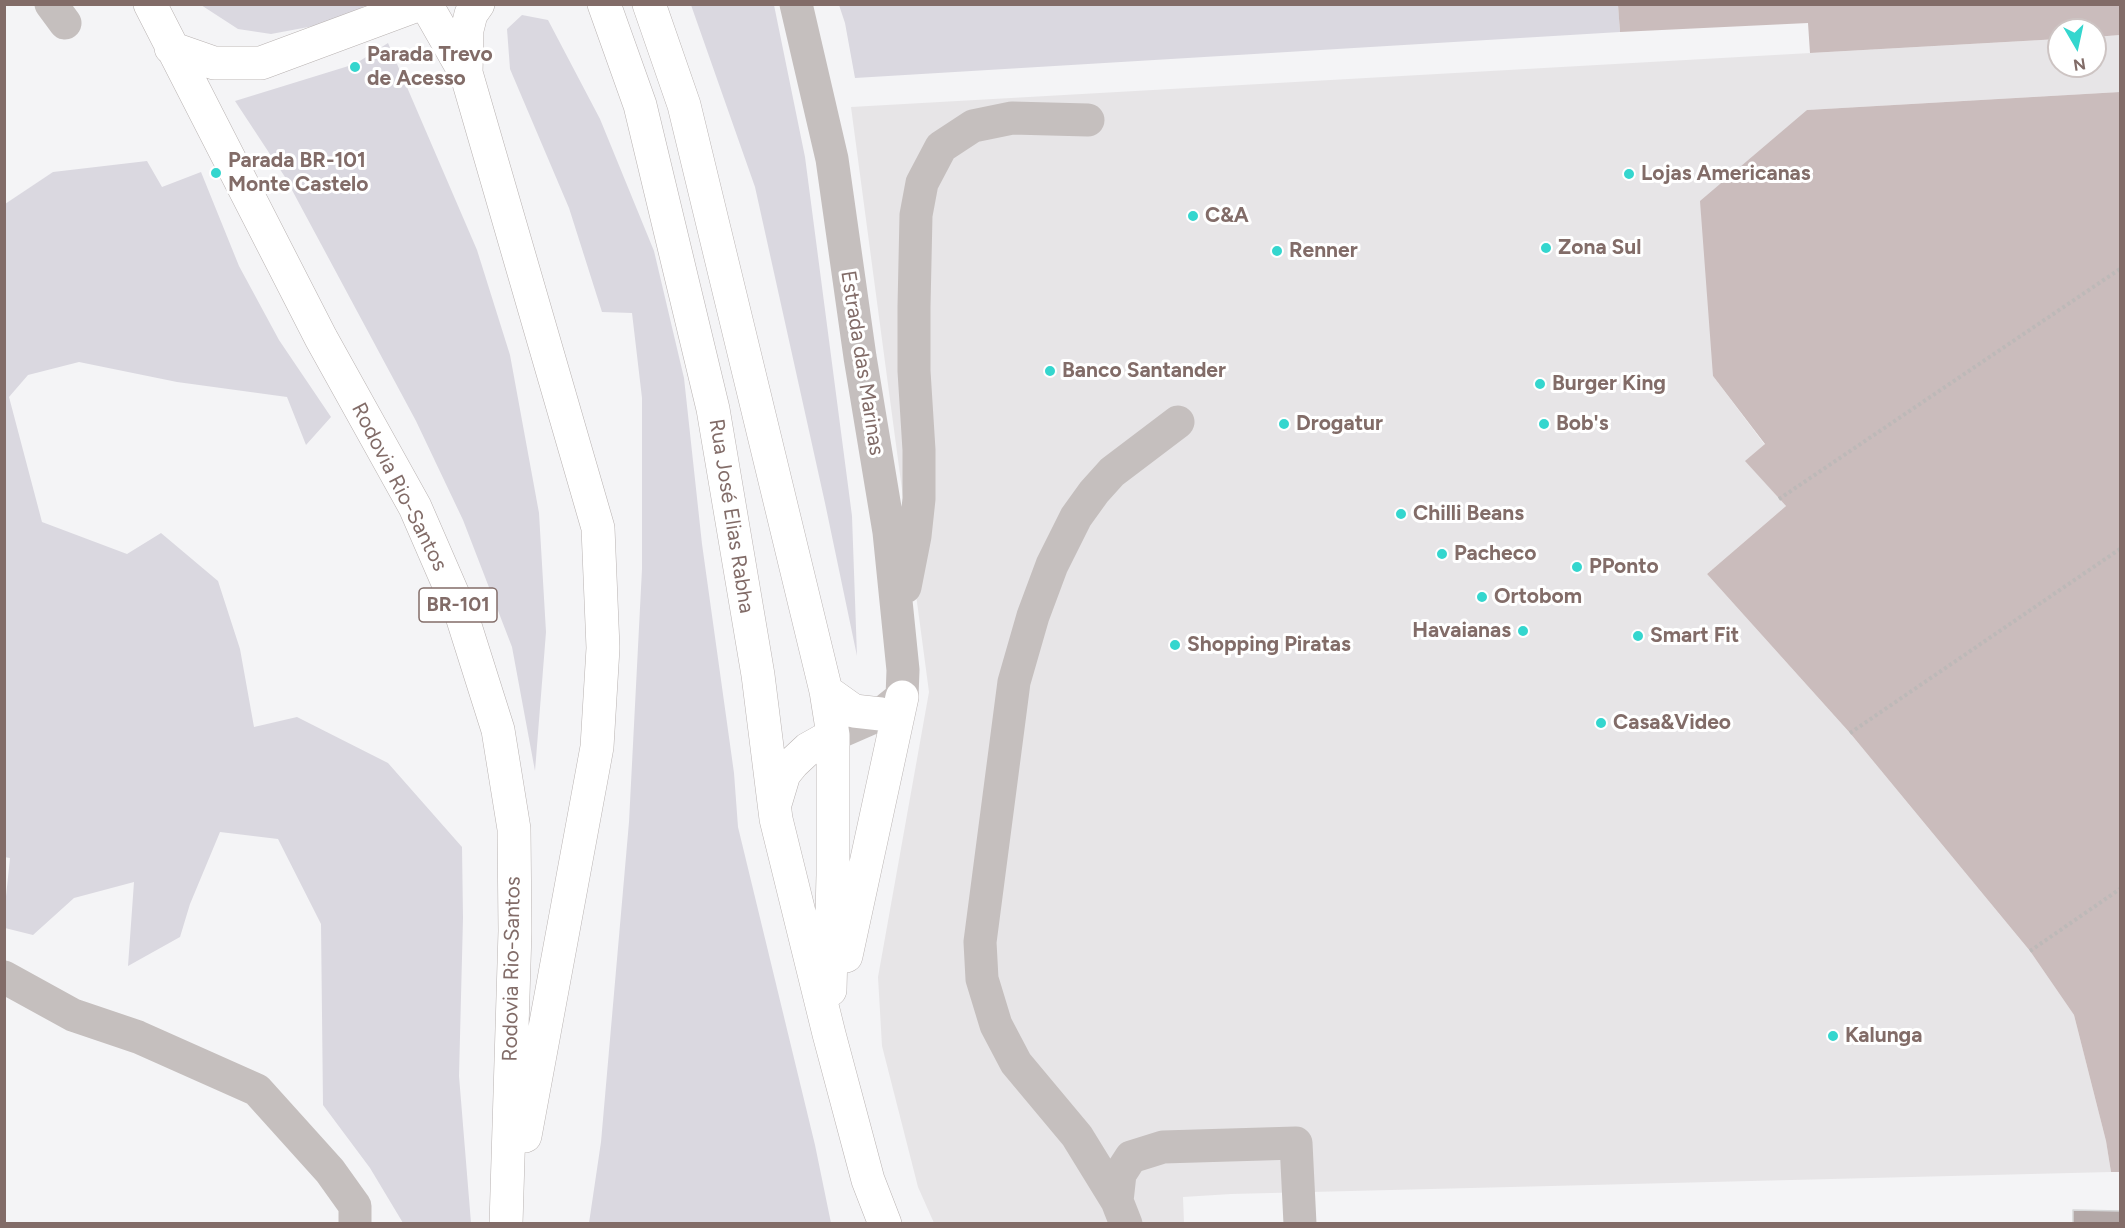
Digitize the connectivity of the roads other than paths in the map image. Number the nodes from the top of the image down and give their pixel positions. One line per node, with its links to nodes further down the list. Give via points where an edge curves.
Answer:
1 (150, 4): 8 (main road, Rodovia Rio-Santos / BR-101)
2 (420, 4): 8 (main road, via 261,63 214,63)
3 (426, 4): 9 (main road, Rodovia Rio-Santos / BR-101)
4 (478, 4): 9 (main road, via 467,30)
5 (604, 4): 16 (main road, Rua José Elias Rabha, via 640,105 714,409 758,675)
6 (649, 4): 13 (main road, Rua José Elias Rabha, via 684,105)
7 (796, 4): 12 (street, Estrada das Marinas, via 832,159)
8 (171, 48): 21 (main road, Rodovia Rio-Santos / BR-101, via 321,338 415,507 461,613 498,730 514,829)
9 (466, 76): 21 (main road, Rodovia Rio-Santos / BR-101, via 598,528 603,648 597,747)
10 (1088, 120): 12 (street, via 1011,118 974,126 941,147 922,183 916,215 914,307 919,499)
11 (1178, 422): 19 (street, via 1112,472 1094,492 1076,517 1036,606 1014,682 980,942 982,979 996,1025 1016,1063 1077,1136)
12 (899, 621): 14 (street, Estrada das Marinas, via 903,670)
13 (826, 691): 14 (main road, via 854,711); 15 (main road, Rua José Elias Rabha)
14 (891, 706): 15 (street); 18 (main road)
15 (832, 735): 16 (main road, via 808,749 784,774); 18 (main road, Rua José Elias Rabha)
16 (774, 806): 18 (main road, Rua José Elias Rabha)
17 (4, 977): 20 (street, via 73,1015 138,1037 257,1090 330,1171 355,1206)
18 (829, 1034): 22 (main road, Rua José Elias Rabha, via 868,1180)
19 (1122, 1212): 23 (street, via 1120,1174 1131,1157 1163,1147 1296,1143)
20 (355, 1224)
21 (507, 1224)
22 (885, 1224)
23 (1300, 1224)

